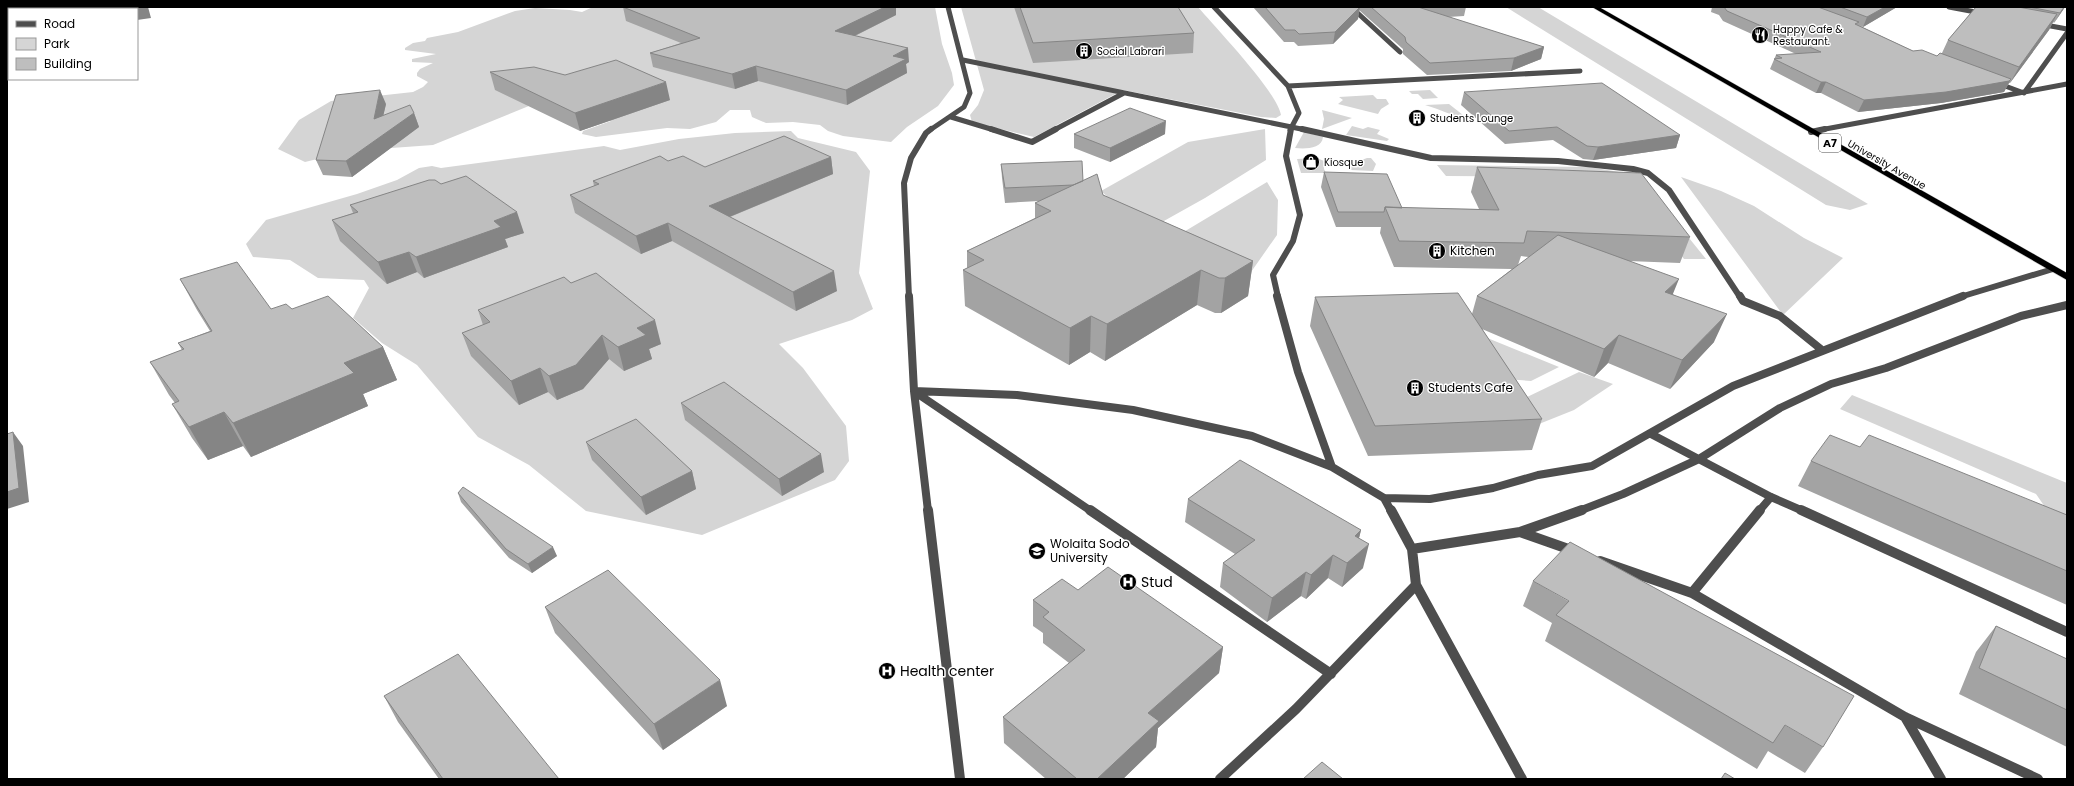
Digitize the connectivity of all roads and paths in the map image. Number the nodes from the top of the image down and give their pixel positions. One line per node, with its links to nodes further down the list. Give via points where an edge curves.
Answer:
1 (948, 7): 11 (street)
2 (1214, 7): 15 (street)
3 (1351, 7): 10 (street)
4 (1595, 7): 20 (highway, University Avenue / A7)
5 (1949, 7): 6 (street)
6 (1986, 14)
7 (2037, 23): 8 (street)
8 (2067, 29)
9 (2067, 33): 17 (street)
10 (1400, 52)
11 (963, 60): 16 (street); 18 (street, via 970,93 964,108)
12 (1580, 71): 15 (street)
13 (1988, 80): 17 (street)
14 (2067, 84): 17 (street)
15 (1288, 86): 19 (street, via 1299,113)
16 (1124, 93): 18 (street, via 1032,142); 19 (street)
17 (2024, 93): 20 (street)
18 (951, 117): 25 (street, via 926,133 911,158 904,183)
19 (1291, 127): 24 (street, via 1431,158 1558,161 1648,173 1669,190 1743,302 1780,316); 28 (street, via 1286,156 1300,214 1293,241 1273,275 1281,321 1300,385)
20 (1810, 132): 21 (highway, University Avenue / A7)
21 (2053, 269): 22 (highway, University Avenue / A7); 24 (street, via 1966,295)
22 (2067, 277)
23 (2067, 305): 27 (street, via 2021,316 1886,368 1831,384 1780,408)
24 (1822, 350): 26 (street, via 1733,386)
25 (914, 391): 28 (street, via 1017,395 1133,410 1252,436); 36 (street); 38 (street)
26 (1651, 434): 27 (street); 30 (street, via 1592,466 1430,499)
27 (1699, 459): 29 (street); 31 (street, via 1623,494)
28 (1332, 467): 30 (street)
29 (1771, 497): 34 (street); 35 (street)
30 (1384, 498): 32 (street)
31 (1520, 532): 32 (street); 34 (street)
32 (1412, 549): 33 (street)
33 (1416, 585): 36 (street); 40 (street)
34 (1692, 593): 37 (street)
35 (2067, 632)
36 (1331, 674): 39 (street)
37 (1905, 717): 41 (street); 42 (street)
38 (960, 779)
39 (1220, 779)
40 (1522, 779)
41 (1941, 779)
42 (2038, 779)

